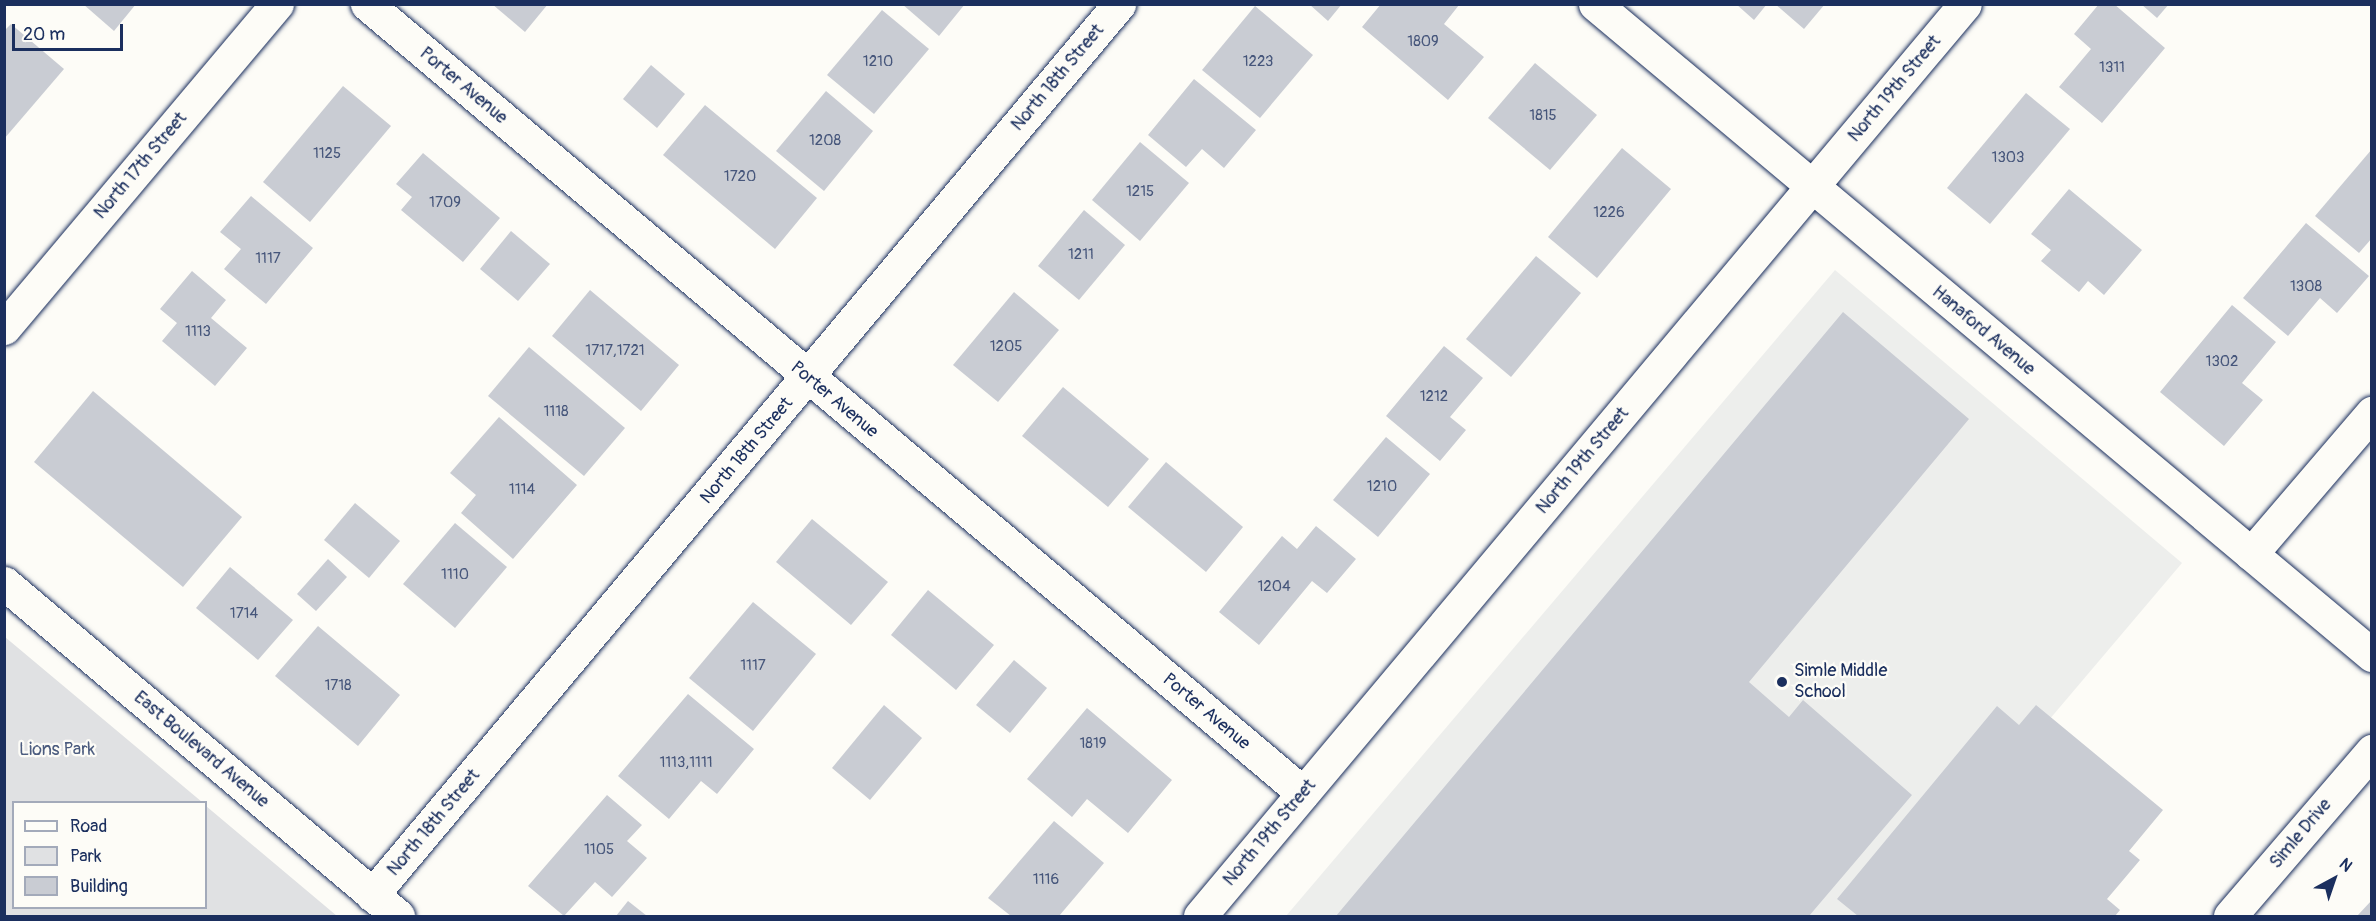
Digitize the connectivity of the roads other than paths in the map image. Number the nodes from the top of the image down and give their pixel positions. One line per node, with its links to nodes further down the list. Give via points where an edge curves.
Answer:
1 (277, 4): 7 (street, North 17th Street)
2 (367, 4): 8 (street, Porter Avenue)
3 (1119, 4): 8 (street, North 18th Street)
4 (1595, 4): 6 (street, Hanaford Avenue)
5 (1965, 4): 6 (street, North 19th Street)
6 (1812, 188): 10 (street, Hanaford Avenue); 14 (street, North 19th Street)
7 (4, 328)
8 (809, 378): 14 (street, Porter Avenue); 15 (street, North 18th Street)
9 (2372, 412): 10 (street)
10 (2251, 554): 12 (street, Hanaford Avenue)
11 (4, 583): 15 (street, East Boulevard Avenue)
12 (2372, 656)
13 (2372, 751): 18 (street, Simle Drive)
14 (1303, 794): 17 (street, North 19th Street)
15 (372, 895): 16 (street, East Boulevard Avenue)
16 (398, 916)
17 (1200, 916)
18 (2230, 916)

